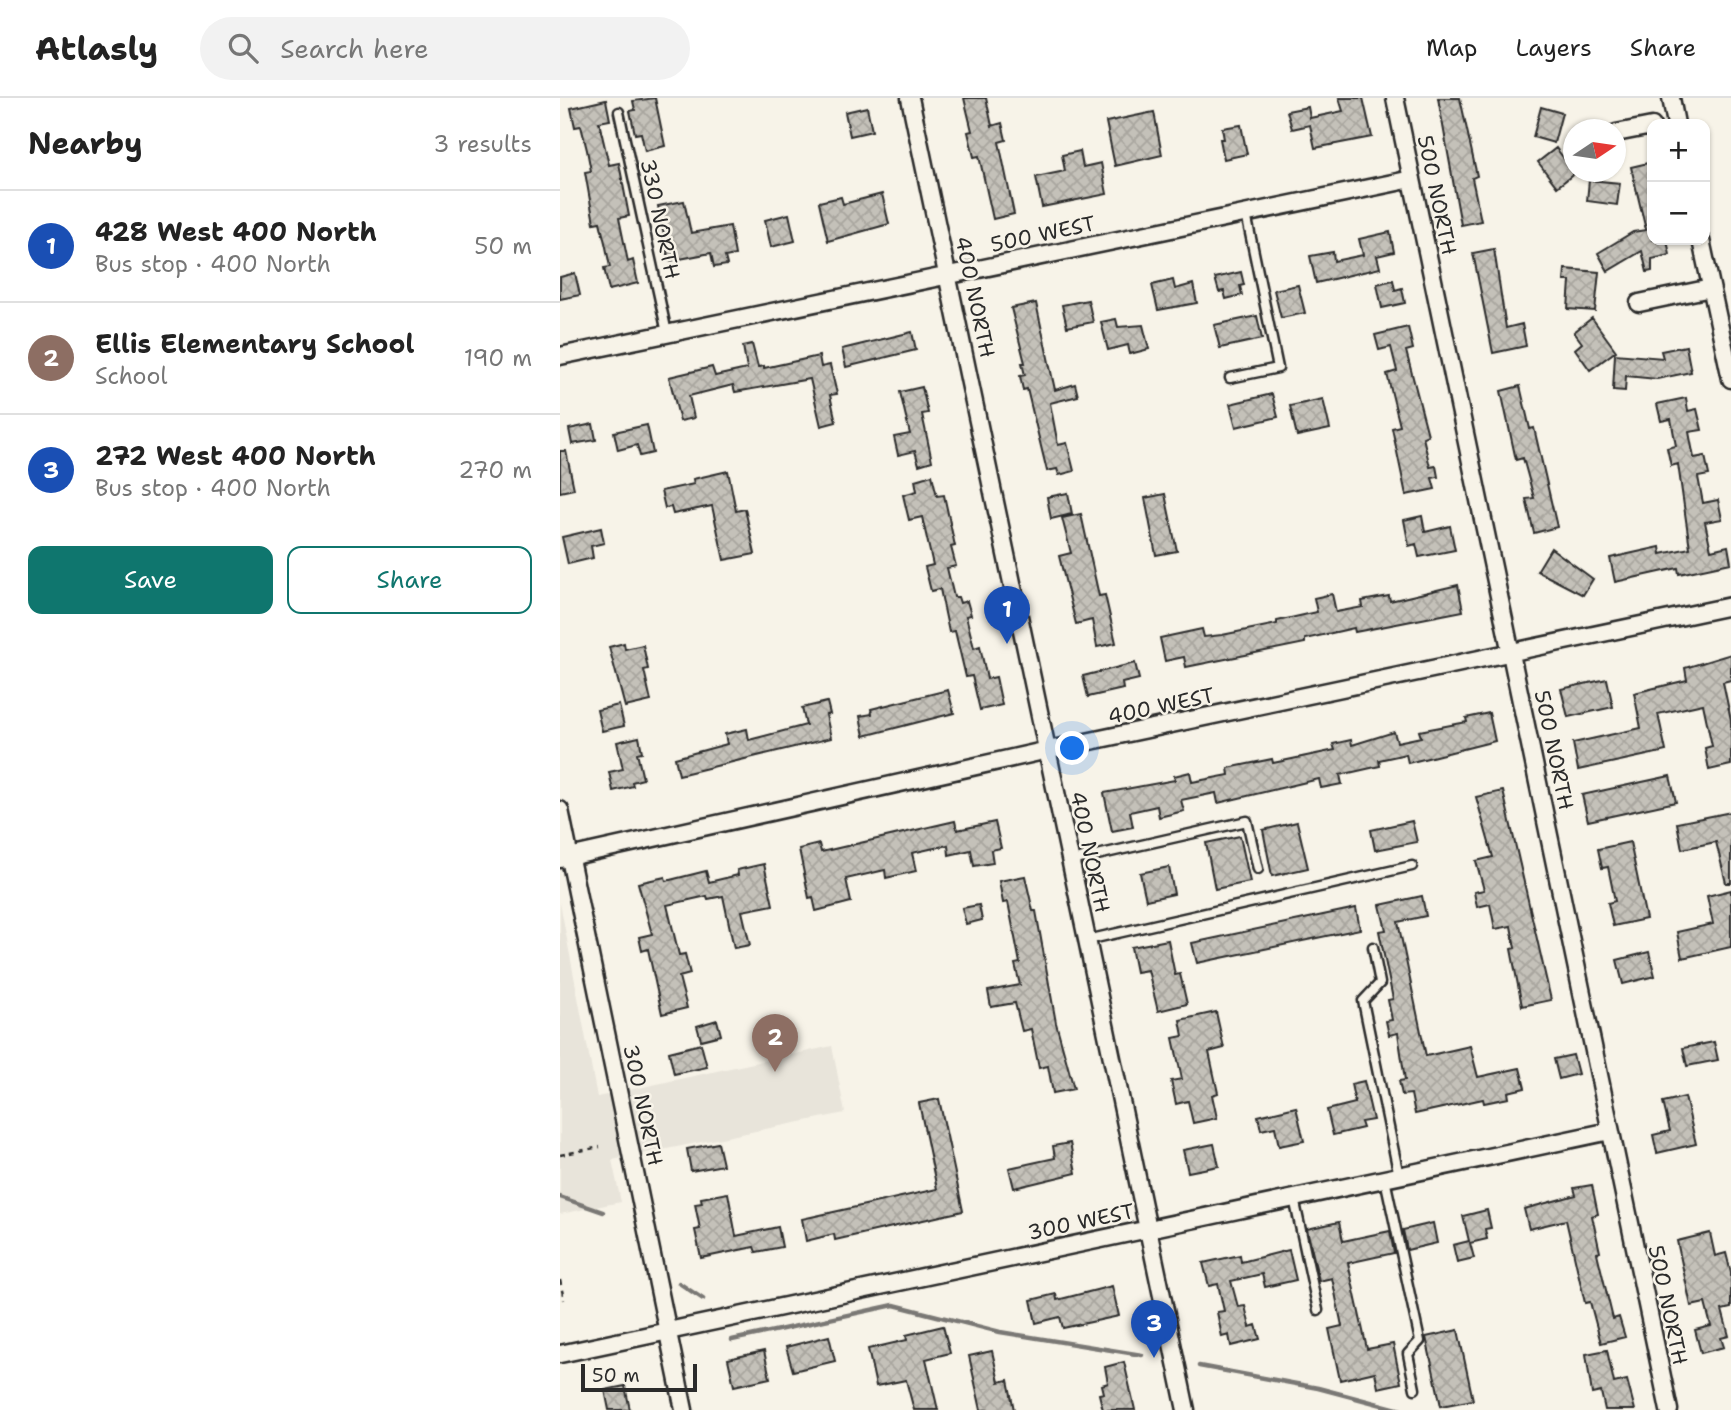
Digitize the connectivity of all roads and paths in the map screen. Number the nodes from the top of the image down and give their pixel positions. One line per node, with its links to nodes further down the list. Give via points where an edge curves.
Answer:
1 (910, 98): 11 (street, 400 NORTH)
2 (1395, 98): 8 (street, 500 NORTH)
3 (1671, 98): 5 (street)
4 (619, 112): 14 (lane, 330 NORTH)
5 (1670, 119)
6 (1647, 127): 7 (street)
7 (1626, 131)
8 (1412, 179): 9 (street, 500 WEST); 19 (street, 500 NORTH)
9 (1245, 214): 11 (street, 500 WEST); 16 (lane, via 1278,368)
10 (1702, 245): 12 (street)
11 (949, 275): 14 (street, 500 WEST); 20 (street, 400 NORTH)
12 (1711, 288): 13 (street); 17 (street)
13 (1639, 303)
14 (667, 333): 15 (street, 500 WEST)
15 (560, 356)
16 (1230, 378)
17 (1731, 379)
18 (1731, 606): 19 (street, 400 WEST)
19 (1512, 653): 20 (street, 400 WEST); 28 (street, 500 NORTH)
20 (1048, 750): 22 (street, 400 WEST); 23 (street, 400 NORTH)
21 (560, 810): 22 (street, 300 NORTH)
22 (565, 858): 37 (street, 300 NORTH)
23 (1071, 861): 25 (lane, via 1248,821); 26 (street, 400 NORTH)
24 (1412, 866): 26 (lane)
25 (1258, 869)
26 (1087, 940): 33 (street, 400 NORTH)
27 (1373, 947): 31 (lane, via 1380,983 1363,1001)
28 (1610, 1131): 31 (street, 300 WEST); 42 (street, 500 NORTH)
29 (600, 1147): 30 (path)
30 (560, 1155)
31 (1392, 1177): 32 (street, 300 WEST); 39 (lane, via 1420,1340 1408,1354)
32 (1294, 1198): 33 (street, 300 WEST); 36 (lane)
33 (1149, 1229): 37 (street, 300 WEST); 41 (street, 400 NORTH)
34 (560, 1280): 35 (path)
35 (564, 1300)
36 (1318, 1310)
37 (668, 1331): 38 (street, 300 WEST); 40 (street, 300 NORTH)
38 (560, 1354)
39 (1415, 1389)
40 (684, 1410)
41 (1186, 1410)
42 (1669, 1410)

